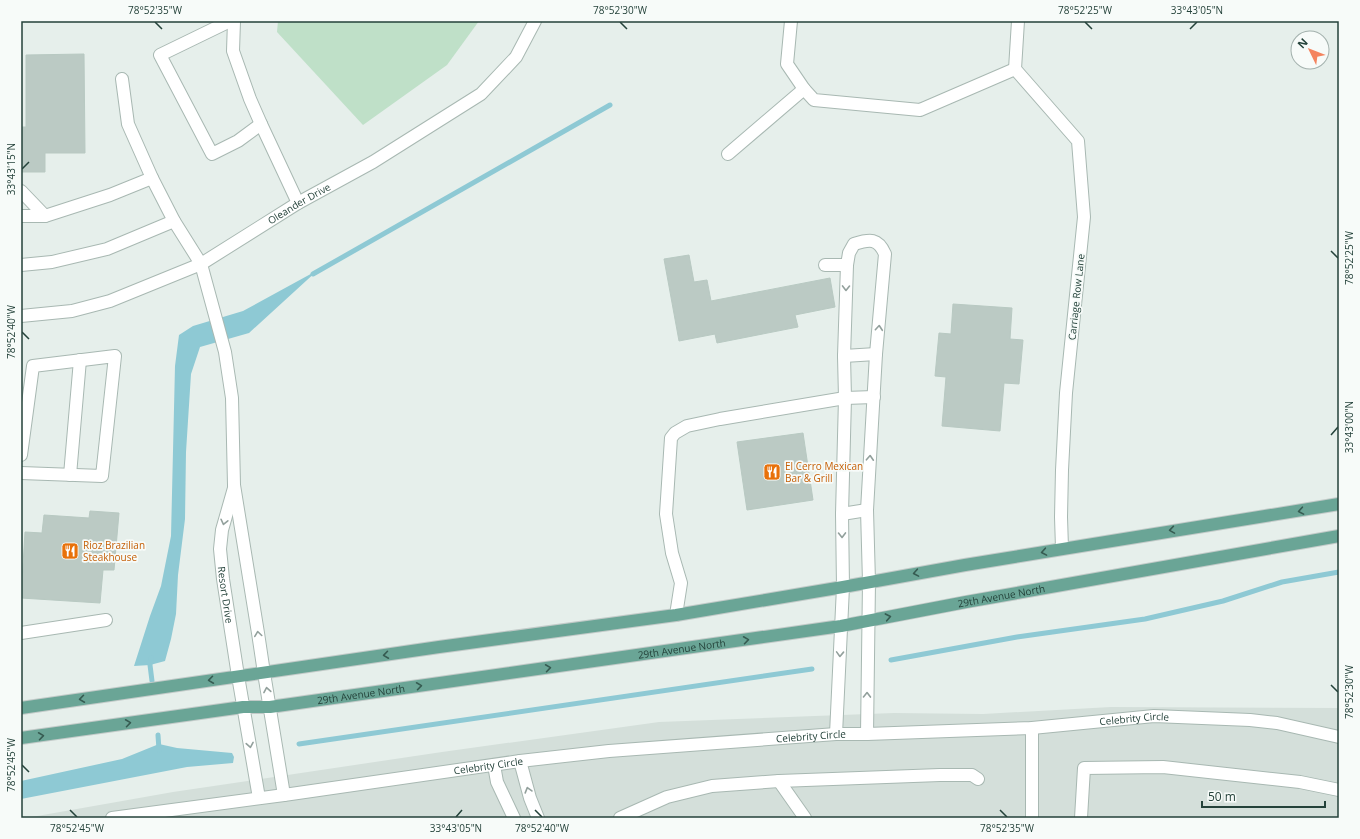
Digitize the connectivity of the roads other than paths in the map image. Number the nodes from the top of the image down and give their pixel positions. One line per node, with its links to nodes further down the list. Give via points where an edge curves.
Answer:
1 (230, 21): 9 (street, via 160,55 212,154 238,141)
2 (234, 21): 9 (street, via 233,51)
3 (535, 21): 13 (street, Oleander Drive, via 516,57 481,94 373,162)
4 (791, 21): 8 (street, via 787,64)
5 (1018, 21): 6 (street)
6 (1015, 69): 8 (street, via 920,110 814,100); 35 (street, Carriage Row Lane, via 1078,141 1084,217 1066,393 1062,470)
7 (122, 78): 11 (street, Resort Drive, via 128,124)
8 (804, 89): 10 (street)
9 (261, 124): 13 (street)
10 (728, 154)
11 (152, 178): 15 (street); 16 (street, Resort Drive)
12 (21, 191): 15 (street)
13 (298, 203): 17 (street, Oleander Drive)
14 (21, 216): 15 (street)
15 (45, 216)
16 (174, 221): 17 (street, Resort Drive); 18 (street, via 107,249 52,262)
17 (201, 264): 21 (street, Oleander Drive, via 110,301 72,311); 30 (street, Resort Drive, via 225,352 232,398)
18 (21, 265)
19 (825, 265): 20 (street)
20 (847, 265): 22 (street, one-way to 20, via 885,254 881,245 865,240 854,244); 23 (street, one-way to 23)
21 (21, 316)
22 (876, 354): 23 (street); 25 (street)
23 (844, 356): 26 (street)
24 (80, 360): 27 (street, via 33,366); 29 (street); 29 (street, via 115,356 102,476)
25 (874, 397): 26 (street); 32 (street, one-way to 25)
26 (845, 398): 33 (street); 38 (street, via 720,418 687,426 675,433 672,438 666,514 672,553 681,584)
27 (21, 455)
28 (21, 473): 29 (street)
29 (70, 475)
30 (234, 485): 43 (street, Resort Drive, one-way to 30); 44 (street, Resort Drive, one-way to 44, via 223,525 220,549)
31 (1339, 504): 35 (main road, one-way to 35)
32 (867, 510): 33 (street); 36 (street)
33 (842, 514): 37 (street, one-way to 37)
34 (1339, 536): 40 (main road, 29th Avenue North, one-way to 34)
35 (1062, 548): 36 (main road, one-way to 36)
36 (869, 582): 37 (main road); 40 (street)
37 (843, 587): 38 (main road); 41 (street)
38 (676, 615): 43 (main road, one-way to 43)
39 (106, 620): 42 (street)
40 (868, 621): 41 (main road, 29th Avenue North); 50 (street, one-way to 40)
41 (841, 626): 46 (main road, 29th Avenue North, one-way to 41); 49 (street, one-way to 49)
42 (21, 633)
43 (264, 672): 44 (main road); 46 (street, Resort Drive, one-way to 43)
44 (238, 676): 45 (street, Resort Drive); 47 (main road, one-way to 47)
45 (243, 706): 46 (main road, 29th Avenue North); 52 (main road, 29th Avenue North, one-way to 45); 59 (street, one-way to 59)
46 (270, 707): 58 (street)
47 (21, 708)
48 (1032, 728): 50 (street, Celebrity Circle); 51 (street, Celebrity Circle, via 1154,716 1277,723); 65 (street)
49 (836, 734): 50 (street, Celebrity Circle); 53 (street, Celebrity Circle, via 609,751)
50 (867, 734)
51 (1339, 737)
52 (21, 738)
53 (520, 761): 54 (street, Celebrity Circle); 62 (street, one-way to 53)
54 (494, 765): 58 (street, Celebrity Circle); 61 (street, via 497,782)
55 (978, 779): 56 (street, via 972,775 940,775)
56 (779, 781): 63 (street, via 712,786 667,797); 64 (street)
57 (1339, 790): 66 (street, via 1300,782 1163,767 1084,768)
58 (284, 795): 59 (street, Celebrity Circle)
59 (259, 798): 60 (street, Celebrity Circle)
60 (112, 818)
61 (514, 818)
62 (538, 818)
63 (620, 818)
64 (805, 818)
65 (1032, 818)
66 (1081, 818)

